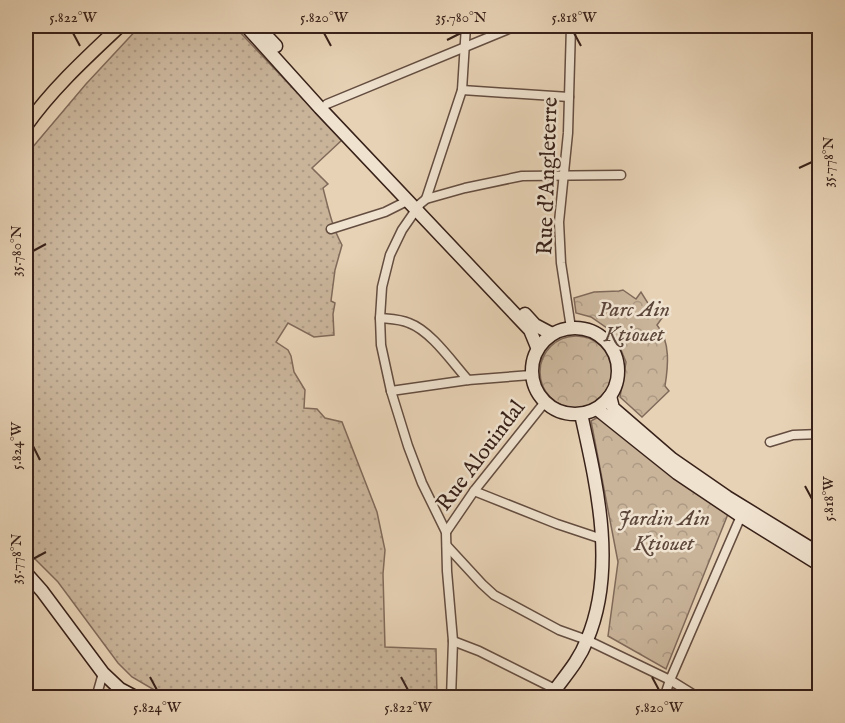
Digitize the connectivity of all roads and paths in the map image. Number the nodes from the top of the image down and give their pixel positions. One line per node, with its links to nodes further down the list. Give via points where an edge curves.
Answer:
1 (120, 26): 10 (main road, via 79,65)
2 (256, 26): 9 (main road); 13 (main road, via 320,108)
3 (466, 26): 6 (street)
4 (516, 26): 6 (street)
5 (571, 26): 8 (street, Rue d'Angleterre)
6 (465, 47): 7 (street); 9 (street)
7 (462, 90): 8 (street); 13 (street)
8 (569, 96): 12 (street, Rue d'Angleterre)
9 (327, 104): 13 (main road)
10 (26, 126)
11 (621, 174): 12 (street)
12 (564, 175): 13 (street, via 494,181); 16 (street, Rue d'Angleterre, via 559,222)
13 (417, 203): 14 (street); 15 (street, via 390,255); 17 (main road, via 535,325); 18 (main road, via 530,330)
14 (331, 229)
15 (380, 318): 20 (street, via 416,326); 21 (street, via 381,345)
16 (571, 328): 17 (main road); 22 (main road, via 595,333 612,350 618,374)
17 (552, 334): 18 (main road)
18 (537, 347): 19 (main road)
19 (531, 375): 20 (street); 23 (main road)
20 (468, 380): 21 (street)
21 (391, 391): 30 (street, via 422,483)
22 (610, 396): 24 (main road); 33 (main road, via 613,408 672,459)
23 (545, 402): 25 (main road, via 558,411); 28 (street, Rue Alouindal)
24 (597, 409): 25 (main road); 29 (main road, via 664,463)
25 (581, 414): 31 (main road, via 599,500)
26 (819, 434): 27 (street, via 793,435)
27 (770, 442)
28 (474, 492): 30 (street, Rue Alouindal); 31 (street)
29 (741, 516): 34 (main road); 39 (street)
30 (446, 532): 32 (street)
31 (602, 539): 36 (main road, via 599,595)
32 (447, 546): 36 (street, via 494,595 559,630); 37 (street)
33 (819, 554)
34 (819, 565)
35 (26, 573): 38 (main road)
36 (587, 640): 39 (street); 40 (main road, via 568,675)
37 (453, 641): 40 (street, via 479,651); 43 (street)
38 (103, 673): 41 (street); 42 (main road)
39 (670, 680): 44 (street); 45 (street)
40 (552, 693)
41 (96, 698)
42 (137, 698)
43 (451, 698)
44 (664, 698)
45 (699, 698)

